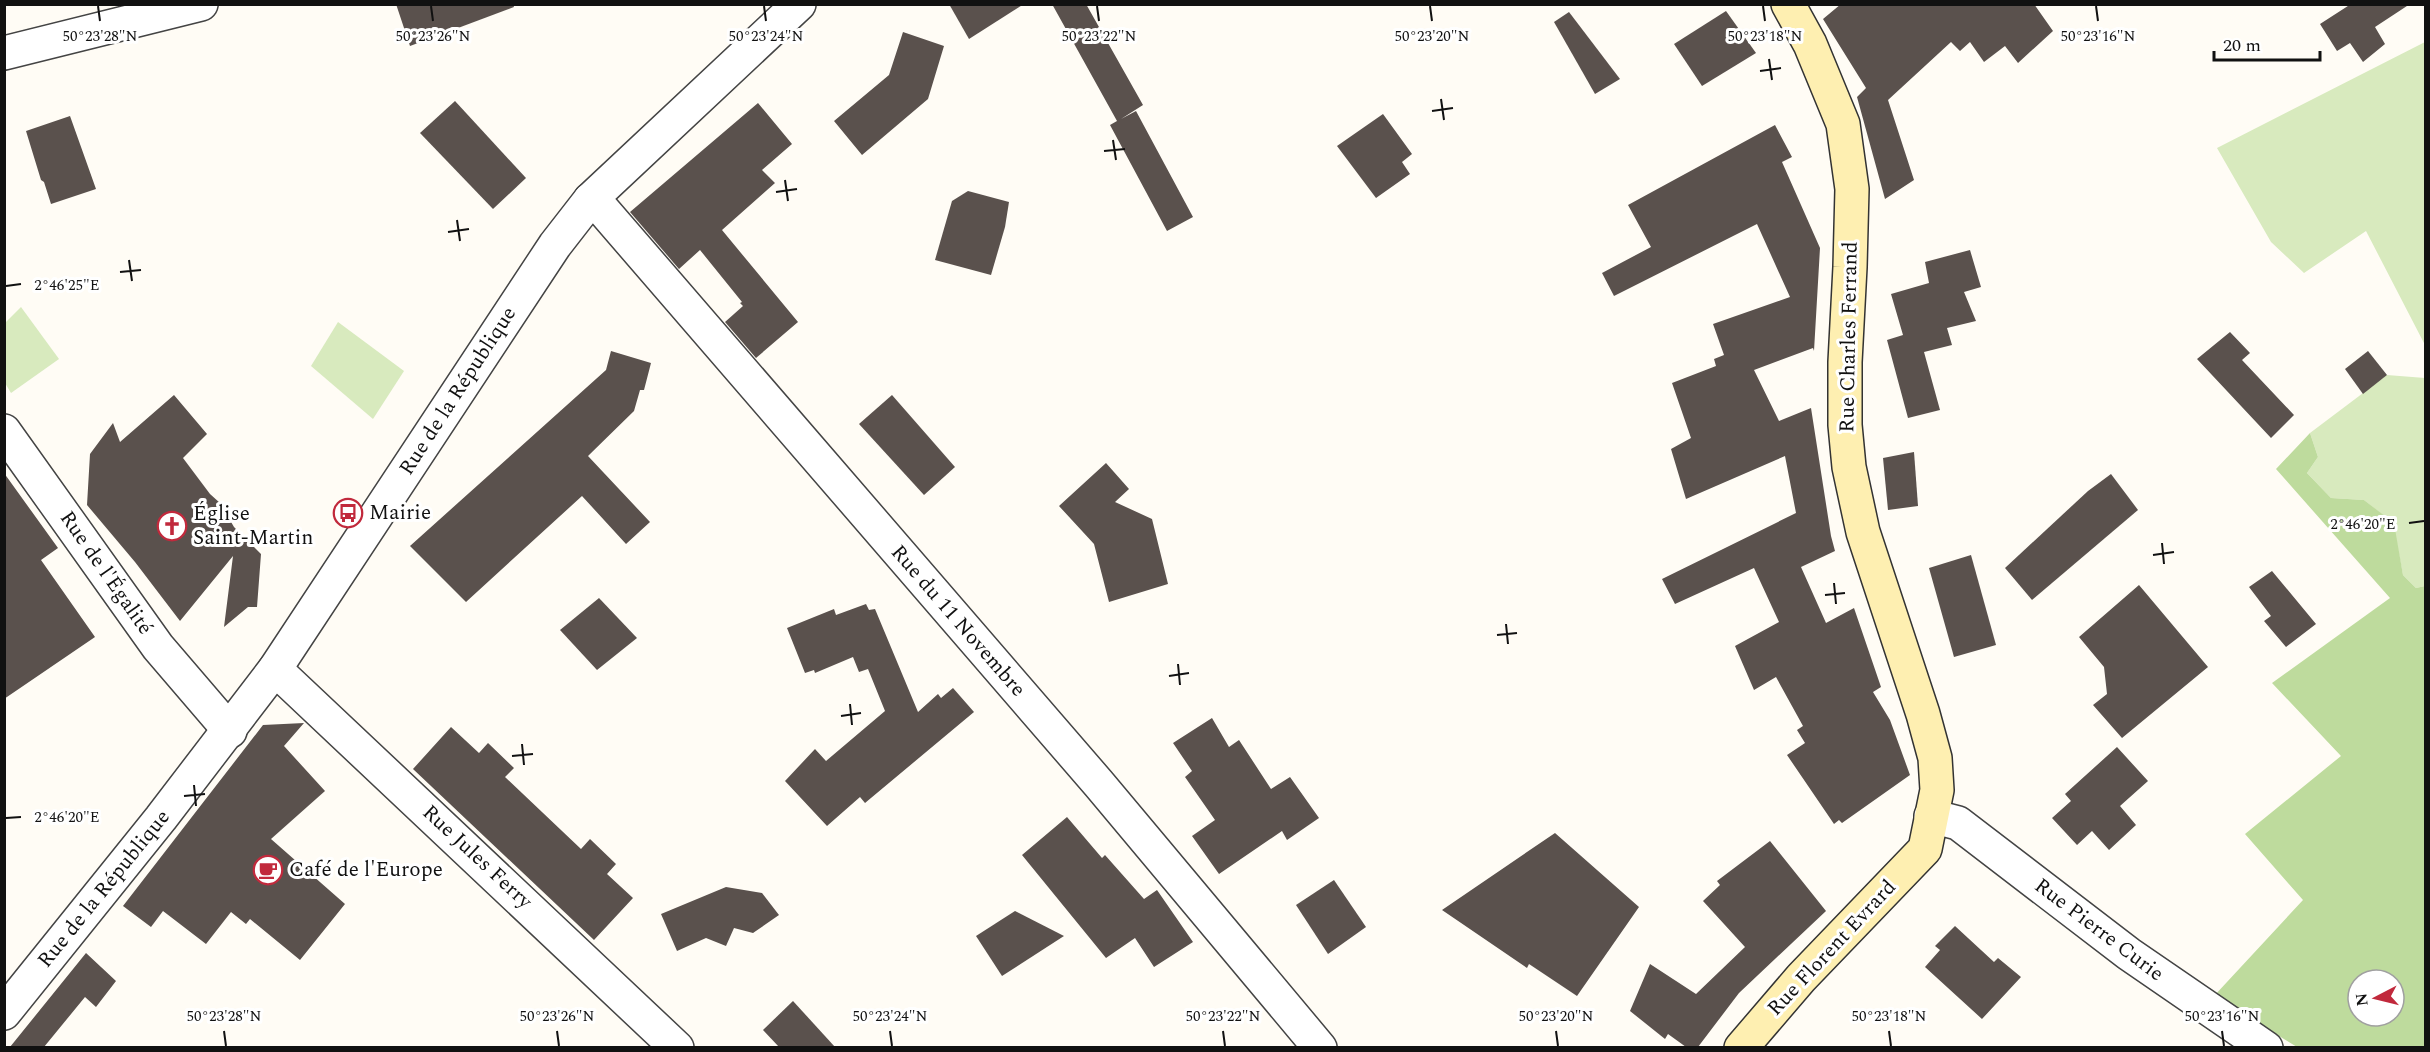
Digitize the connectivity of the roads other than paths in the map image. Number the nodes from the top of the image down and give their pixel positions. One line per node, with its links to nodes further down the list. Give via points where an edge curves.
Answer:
1 (201, 4): 4 (street)
2 (799, 4): 5 (street, Rue de la République)
3 (1788, 4): 9 (street, Rue Charles Ferrand, via 1810,44 1844,124 1852,189 1845,362 1849,467 1863,532 1935,758 1937,790)
4 (4, 53)
5 (590, 200): 7 (street, Rue de la République, via 555,245); 13 (street, Rue du 11 Novembre, via 604,211 1091,775)
6 (4, 431): 8 (street, Rue de l'Égalité, via 158,646)
7 (275, 669): 8 (street, Rue de la République); 12 (street, Rue Jules Ferry)
8 (221, 722): 11 (street, Rue de la République)
9 (1931, 816): 10 (street, Rue Charles Ferrand); 15 (street, Rue Pierre Curie, via 1958,823 2129,954)
10 (1925, 849): 14 (street, Rue Florent Evrard, via 1801,978)
11 (4, 1013)
12 (677, 1047)
13 (1320, 1047)
14 (1741, 1047)
15 (2266, 1047)

